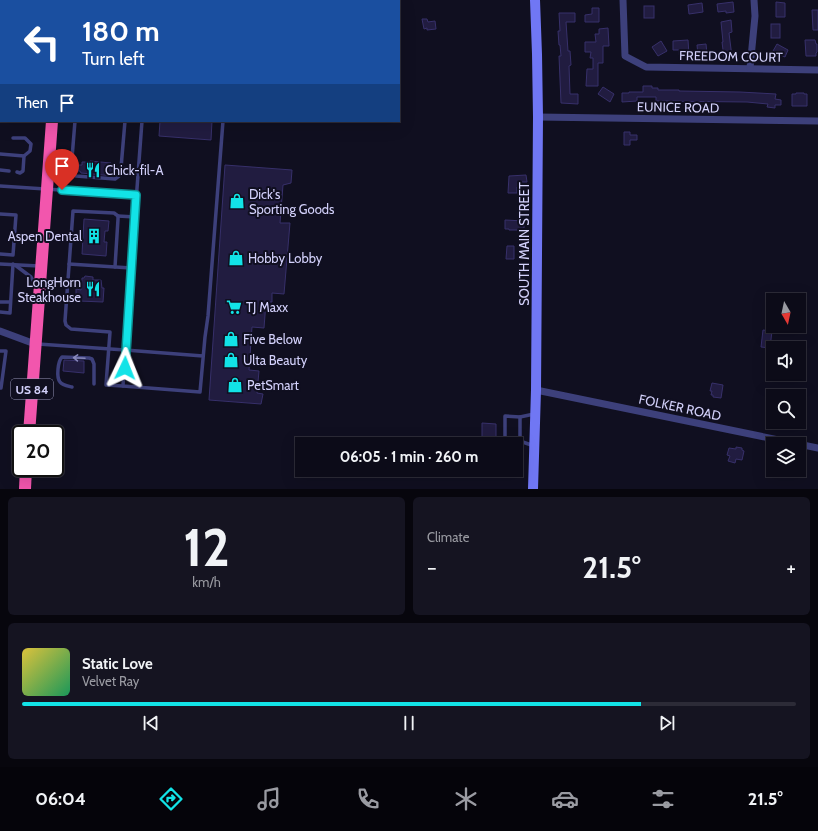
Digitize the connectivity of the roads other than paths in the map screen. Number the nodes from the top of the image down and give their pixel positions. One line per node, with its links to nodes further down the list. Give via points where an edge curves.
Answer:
1 (535, 0): 6 (street, SOUTH MAIN STREET)
2 (623, 0): 4 (street, FREEDOM COURT, via 625,56 643,66)
3 (754, 0): 4 (street)
4 (750, 68): 5 (street, FREEDOM COURT)
5 (818, 70)
6 (538, 117): 7 (street, EUNICE ROAD); 48 (street, SOUTH MAIN STREET)
7 (818, 121)
8 (52, 122): 22 (highway, US 84)
9 (75, 122): 16 (lane, via 69,169 71,173 76,176 115,179 119,176)
10 (125, 122): 16 (lane)
11 (142, 122): 18 (lane)
12 (224, 122): 43 (lane)
13 (13, 138): 15 (lane, via 24,138 30,144 30,151)
14 (0, 154): 15 (lane)
15 (24, 156): 20 (lane, via 23,171)
16 (121, 168): 18 (lane)
17 (0, 170): 19 (lane)
18 (138, 170): 23 (lane)
19 (9, 171)
20 (17, 172)
21 (0, 186): 22 (lane)
22 (47, 189): 23 (lane); 31 (highway, US 84)
23 (136, 195): 26 (lane)
24 (0, 214): 27 (lane, via 16,215 13,255)
25 (118, 216): 26 (lane); 30 (lane, via 114,213 73,211); 32 (lane)
26 (135, 217): 33 (lane)
27 (0, 254)
28 (0, 264): 29 (lane)
29 (14, 264): 31 (lane); 34 (lane, via 31,277); 36 (lane)
30 (69, 264): 32 (lane); 40 (lane, via 64,321 71,329 110,332)
31 (41, 266): 34 (highway, US 84)
32 (115, 267): 33 (lane)
33 (131, 268): 42 (lane)
34 (39, 294): 39 (highway, US 84)
35 (0, 302): 36 (lane)
36 (10, 302): 37 (lane, via 10,313)
37 (0, 312)
38 (0, 331): 39 (street)
39 (35, 344): 40 (lane); 51 (highway, US 84)
40 (108, 349): 42 (lane); 45 (lane, via 106,385)
41 (0, 350): 47 (lane, via 6,351)
42 (125, 350): 43 (lane); 45 (lane)
43 (203, 356): 45 (lane, via 200,392)
44 (94, 384): 46 (lane, one-way to 46, via 92,359 62,357 58,377 60,383)
45 (123, 386)
46 (72, 387)
47 (0, 388)
48 (536, 390): 49 (street, SOUTH MAIN STREET); 56 (street, FOLKER ROAD)
49 (535, 413): 50 (lane); 55 (street, SOUTH MAIN STREET)
50 (520, 417): 52 (lane, via 505,416); 53 (lane)
51 (30, 425)
52 (506, 437)
53 (519, 437)
54 (523, 442): 55 (lane)
55 (534, 446): 59 (street, SOUTH MAIN STREET)
56 (818, 448)
57 (26, 477): 58 (highway)
58 (25, 489)
59 (533, 489)

